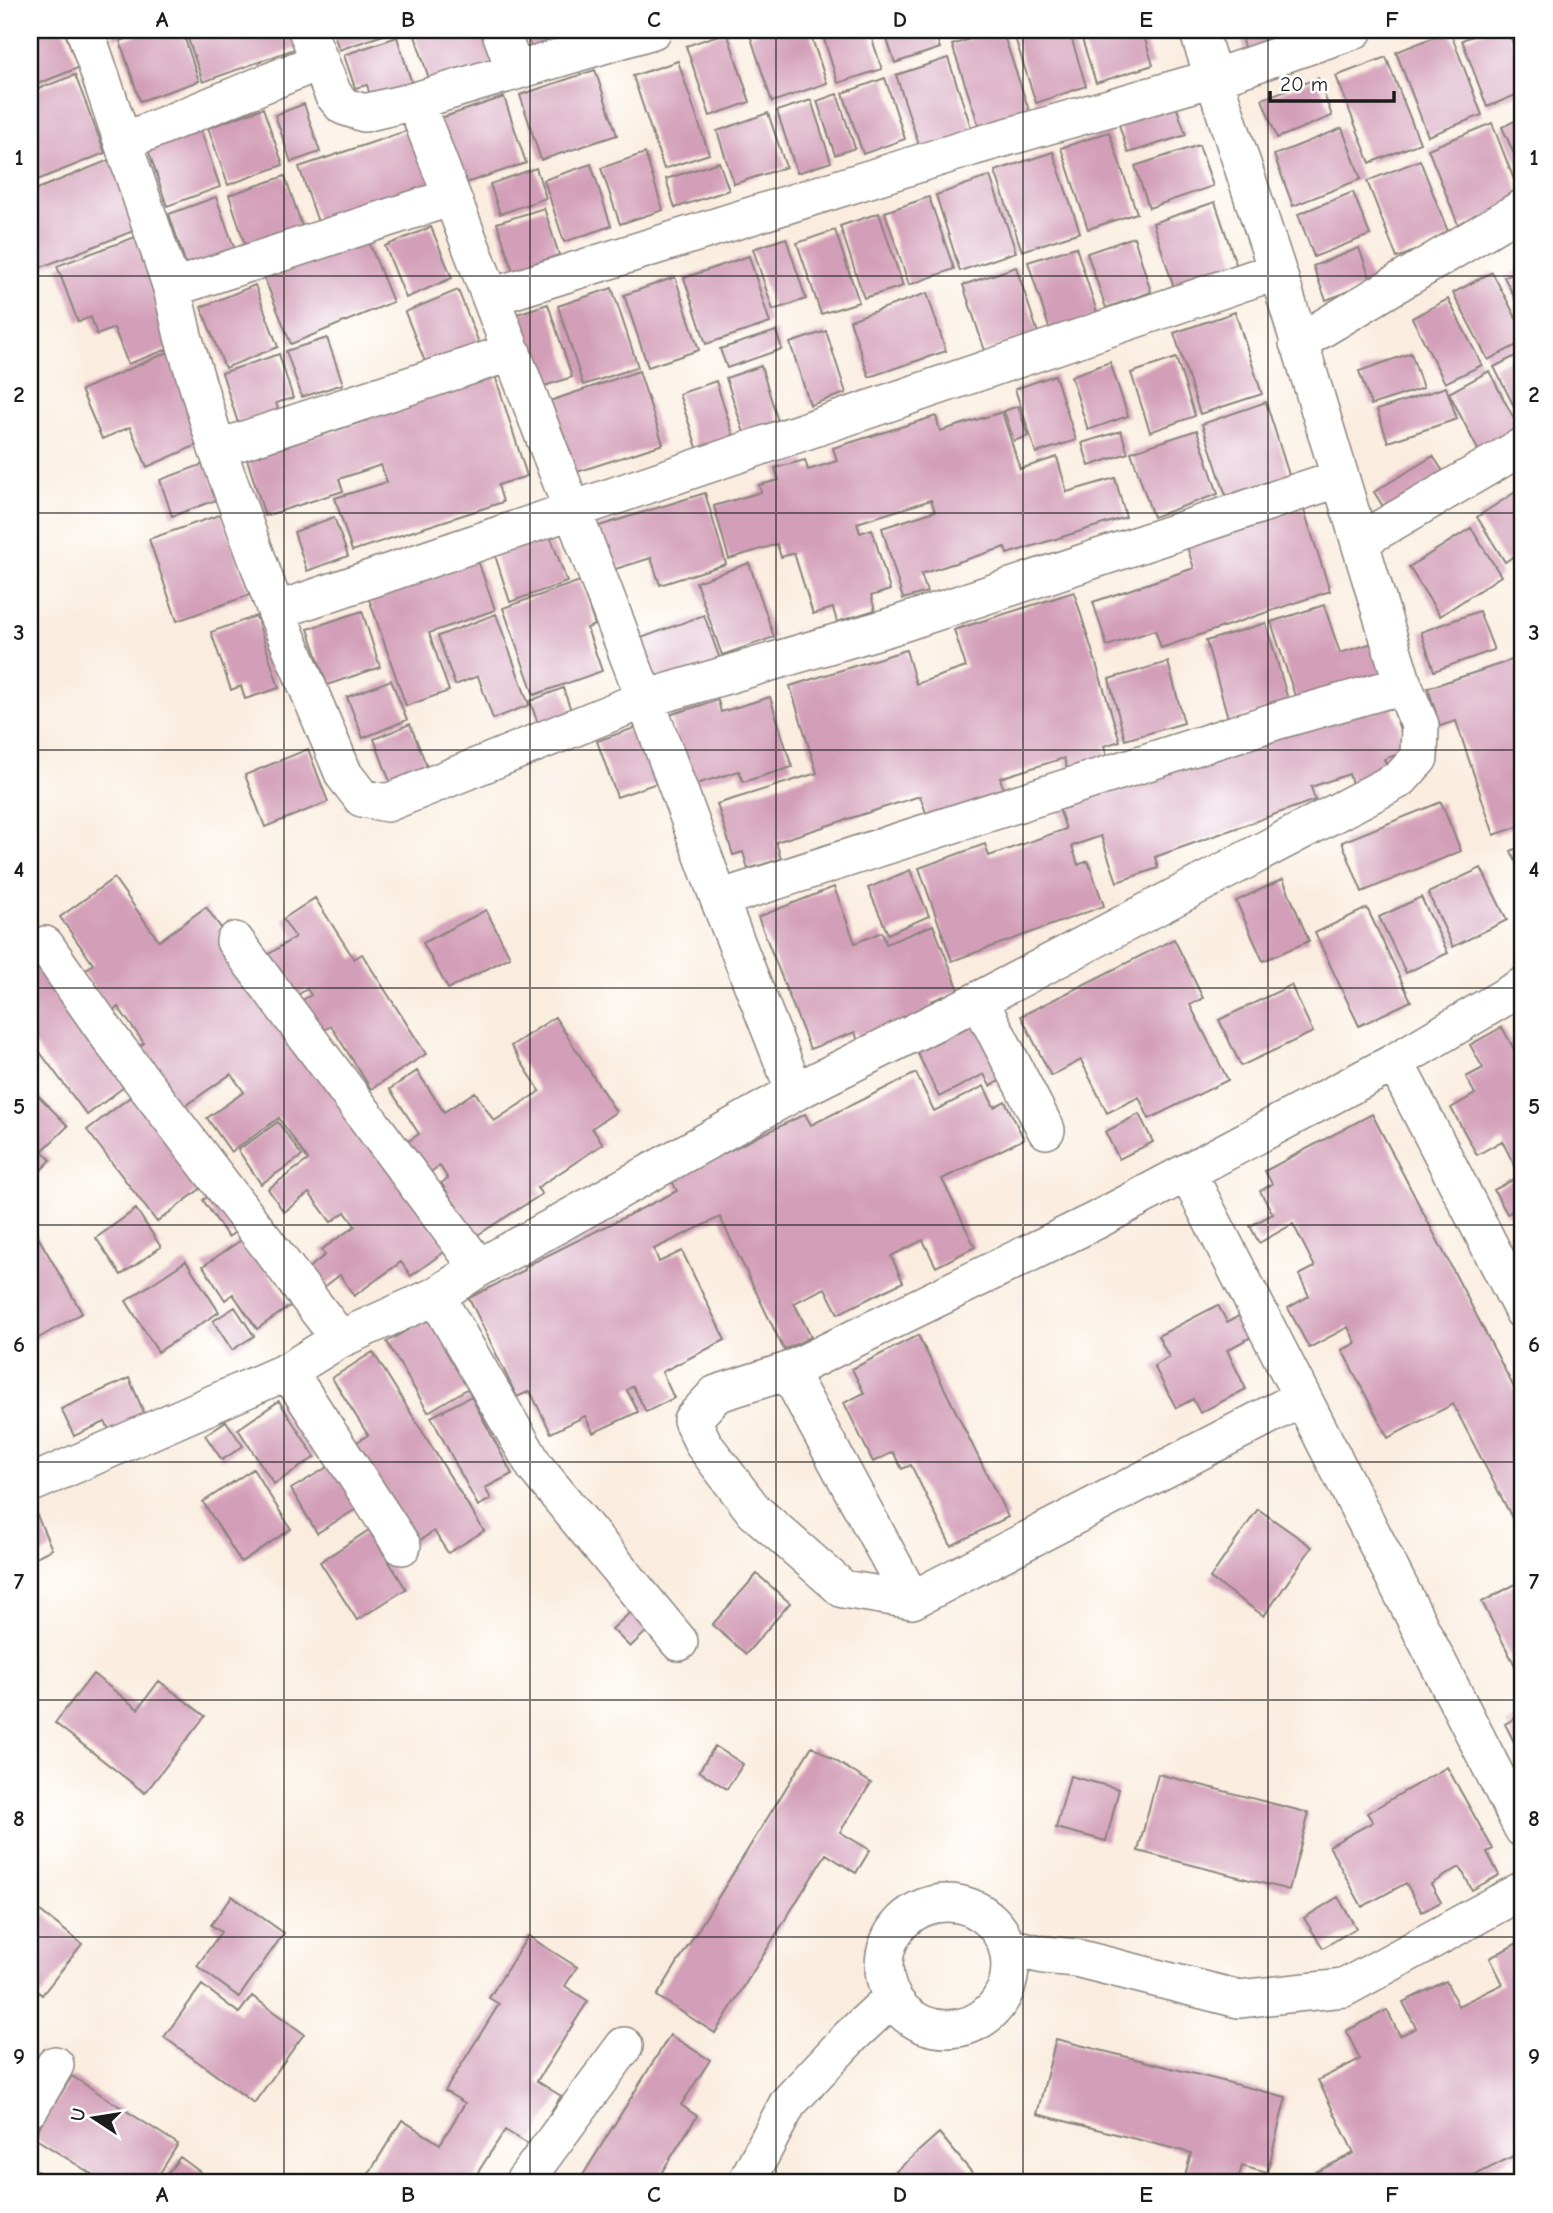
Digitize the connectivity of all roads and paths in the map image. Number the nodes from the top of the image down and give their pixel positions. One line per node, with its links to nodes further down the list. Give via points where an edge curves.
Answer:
1 (85, 30): 10 (street)
2 (500, 30): 7 (street)
3 (653, 30): 7 (street)
4 (1198, 30): 8 (street)
5 (1354, 30): 8 (street)
6 (313, 45): 9 (street, via 333,94 343,106 364,113); 10 (street)
7 (515, 71): 9 (street)
8 (1214, 78): 13 (street); 15 (street, via 972,147)
9 (415, 101): 11 (street)
10 (123, 142): 14 (street)
11 (452, 197): 14 (street); 15 (street)
12 (1523, 208): 16 (street)
13 (1276, 271): 16 (street); 21 (street)
14 (172, 288): 19 (street)
15 (491, 297): 17 (street)
16 (1298, 343): 20 (street)
17 (512, 352): 19 (street); 21 (street)
18 (1523, 446): 22 (street)
19 (217, 449): 23 (street)
20 (1340, 478): 22 (street); 25 (street, via 893,626)
21 (572, 509): 23 (street); 25 (street)
22 (1360, 541): 24 (street)
23 (275, 611): 25 (street, via 344,775 362,798 387,803)
24 (1403, 685): 26 (street, via 1265,724); 30 (street, via 1420,725 1419,758 1400,779)
25 (645, 699): 26 (street)
26 (719, 899): 32 (street)
27 (235, 941): 35 (street)
28 (45, 945): 38 (street, via 115,1045)
29 (1523, 986): 31 (street)
30 (979, 1000): 32 (street); 33 (street)
31 (1395, 1062): 34 (street); 37 (street)
32 (795, 1092): 35 (street)
33 (1046, 1130)
34 (1188, 1174): 40 (street); 41 (street)
35 (479, 1268): 36 (street)
36 (436, 1296): 38 (street); 45 (street, via 535,1467)
37 (1523, 1311)
38 (340, 1339): 39 (street)
39 (288, 1371): 42 (street); 43 (street)
40 (788, 1371): 44 (street); 44 (street, via 716,1394 692,1420 704,1445 754,1511 844,1589)
41 (1302, 1398): 44 (street); 46 (street)
42 (30, 1484)
43 (402, 1546)
44 (912, 1600)
45 (679, 1642)
46 (1523, 1829)
47 (1523, 1890): 48 (street, via 1344,1988 1239,1999 1076,1958)
48 (1008, 1947): 49 (street, via 1011,1973 1002,1998 985,2018 960,2029 934,2029 909,2018); 49 (street, via 996,1923 974,1908 948,1902 922,1907 901,1923 887,1946 884,1972)
49 (892, 1998): 54 (street, via 788,2103)
50 (624, 2046): 53 (street)
51 (55, 2065): 52 (street)
52 (30, 2108)
53 (523, 2183)
54 (746, 2183)

